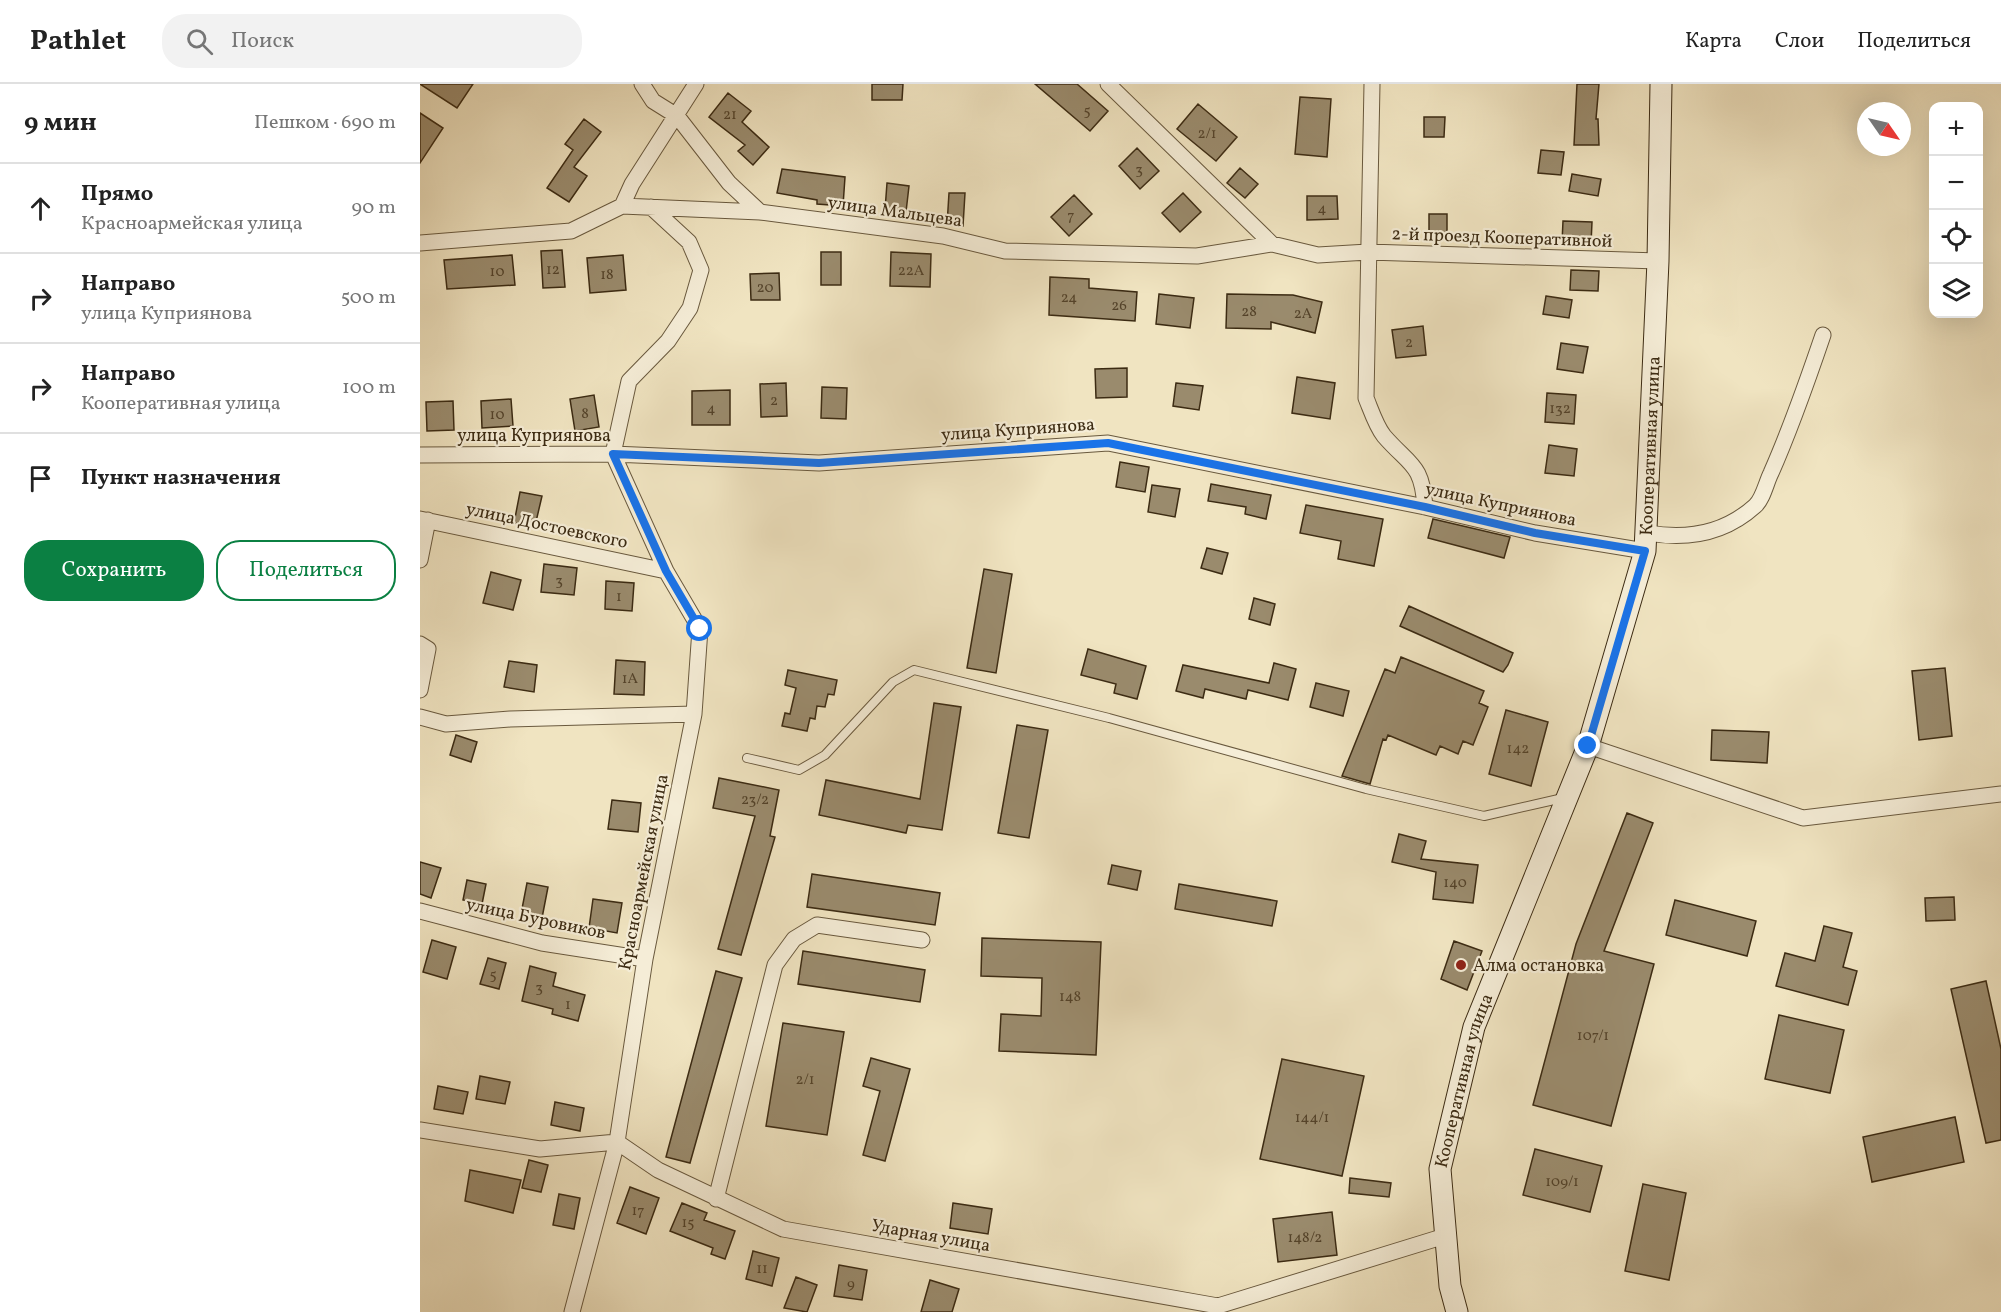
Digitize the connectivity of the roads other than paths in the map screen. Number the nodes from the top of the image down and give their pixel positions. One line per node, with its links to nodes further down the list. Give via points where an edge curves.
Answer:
1 (642, 84): 6 (street, via 653,101)
2 (696, 84): 6 (street)
3 (1108, 84): 11 (street)
4 (1372, 84): 12 (street, 2-й проезд Кооперативной)
5 (1661, 84): 13 (main road, Кооперативная улица)
6 (677, 116): 7 (street); 9 (street, via 729,183)
7 (622, 206): 8 (street, улица Мальцева); 10 (street, улица Мальцева, via 571,231)
8 (651, 207): 9 (street, улица Мальцева); 15 (street, via 689,242 701,270 690,308 668,341 629,381)
9 (760, 212): 11 (street, улица Мальцева, via 943,236 1005,251 1197,256)
10 (420, 243)
11 (1272, 244): 12 (street, улица Мальцева, via 1318,255)
12 (1368, 252): 13 (street, 2-й проезд Кооперативной); 17 (street, via 1366,398 1383,434 1409,459 1423,481)
13 (1658, 261): 19 (main road, Кооперативная улица)
14 (1823, 335): 19 (street, улица Куприянова, via 1796,417 1757,504 1731,524 1709,533)
15 (613, 454): 16 (street, улица Куприянова); 17 (street, улица Куприянова, via 819,463 1108,443); 21 (street, Красноармейская улица)
16 (420, 455)
17 (1425, 507): 19 (street, улица Куприянова, via 1535,533)
18 (424, 519): 20 (street); 21 (street, улица Достоевского)
19 (1646, 542): 26 (main road, Кооперативная улица)
20 (420, 560)
21 (666, 571): 24 (street, Красноармейская улица, via 700,629)
22 (420, 644): 23 (street, via 428,650)
23 (420, 690)
24 (694, 714): 25 (street, via 446,724); 32 (street, Красноармейская улица)
25 (420, 717)
26 (1588, 746): 28 (street, via 1803,818); 29 (main road, Кооперативная улица)
27 (747, 758): 29 (lane, via 799,770 825,755 893,682 914,670 1109,718 1366,789 1484,816)
28 (2001, 794)
29 (1567, 797): 36 (main road, Кооперативная улица, via 1474,1028 1440,1169)
30 (420, 911): 32 (street, улица Буровиков, via 542,943)
31 (922, 940): 35 (street, via 817,925 794,939 775,965)
32 (645, 959): 34 (street, Красноармейская улица)
33 (420, 1130): 34 (street, via 540,1149)
34 (617, 1142): 35 (street, Ударная улица, via 658,1170); 37 (street, Красноармейская улица)
35 (716, 1199): 36 (street, Ударная улица, via 783,1229 1218,1306)
36 (1445, 1236): 38 (main road, Кооперативная улица)
37 (572, 1312)
38 (1457, 1312)

